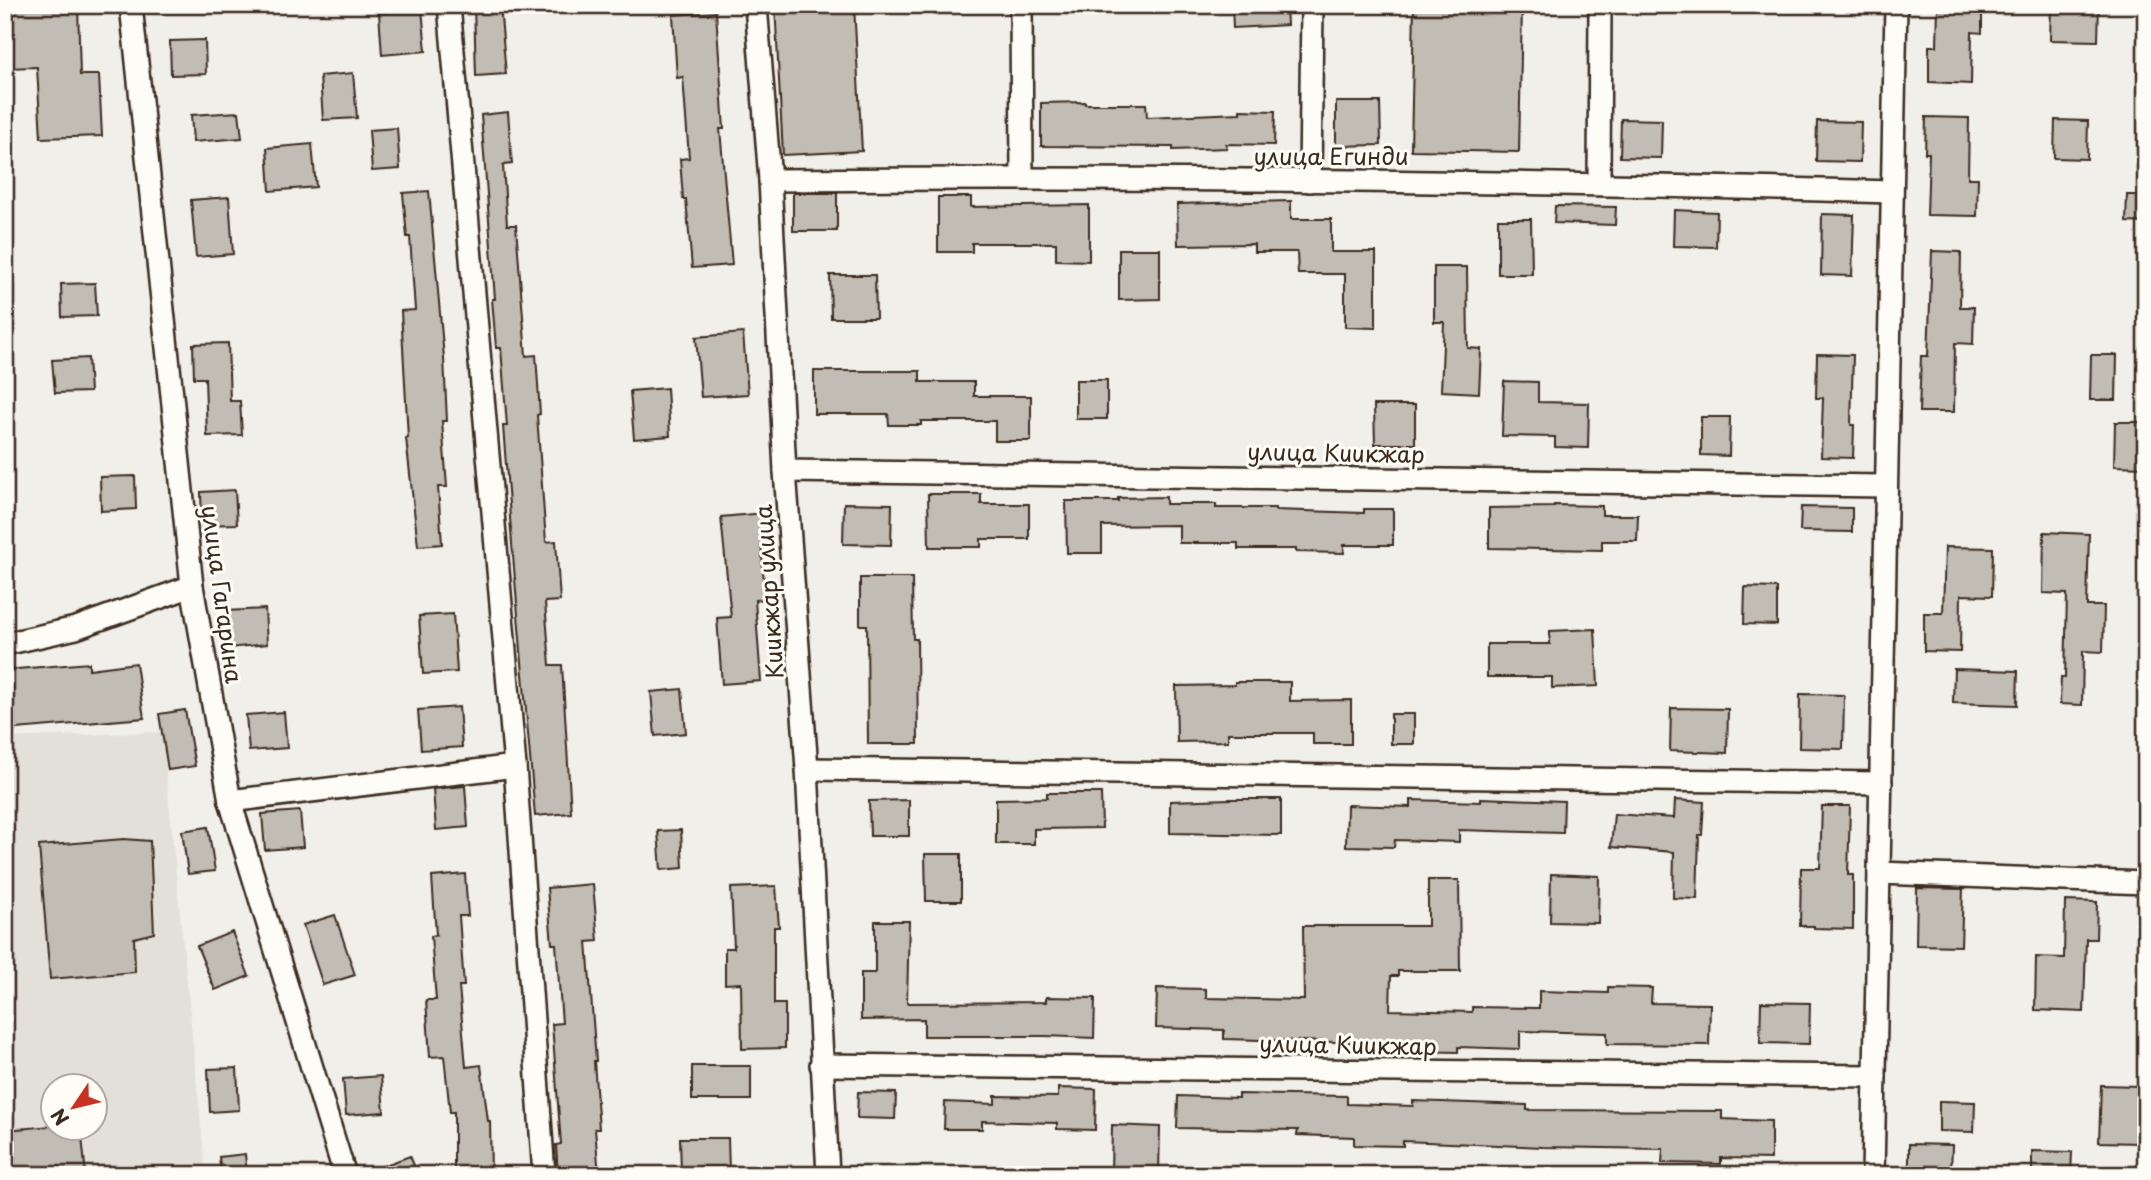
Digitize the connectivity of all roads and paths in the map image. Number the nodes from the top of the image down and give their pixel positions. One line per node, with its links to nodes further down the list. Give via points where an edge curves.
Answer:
1 (131, 5): 15 (street, улица Гагарина)
2 (449, 5): 17 (street)
3 (757, 5): 9 (street, Киикжар улица)
4 (1021, 5): 8 (street)
5 (1312, 5): 10 (street, улица Егинди)
6 (1600, 5): 11 (street)
7 (1896, 5): 12 (street)
8 (1022, 178): 9 (street, улица Егинди); 10 (street, улица Егинди)
9 (770, 180): 13 (street, Киикжар улица)
10 (1310, 181): 11 (street, улица Егинди)
11 (1599, 183): 12 (street, улица Егинди)
12 (1892, 192): 14 (street)
13 (785, 471): 14 (street, улица Киикжар); 18 (street, Киикжар улица)
14 (1886, 486): 19 (street)
15 (192, 586): 16 (street, via 76,628); 20 (street, улица Гагарина)
16 (5, 645)
17 (515, 766): 20 (street); 26 (street)
18 (807, 769): 19 (street); 23 (street, Киикжар улица)
19 (1881, 783): 21 (street)
20 (230, 801): 25 (street, улица Гагарина)
21 (1879, 873): 22 (street); 24 (street)
22 (2146, 883)
23 (821, 1065): 24 (street, улица Киикжар); 27 (street, Киикжар улица)
24 (1875, 1076): 28 (street)
25 (345, 1175)
26 (544, 1175)
27 (828, 1175)
28 (1873, 1175)

